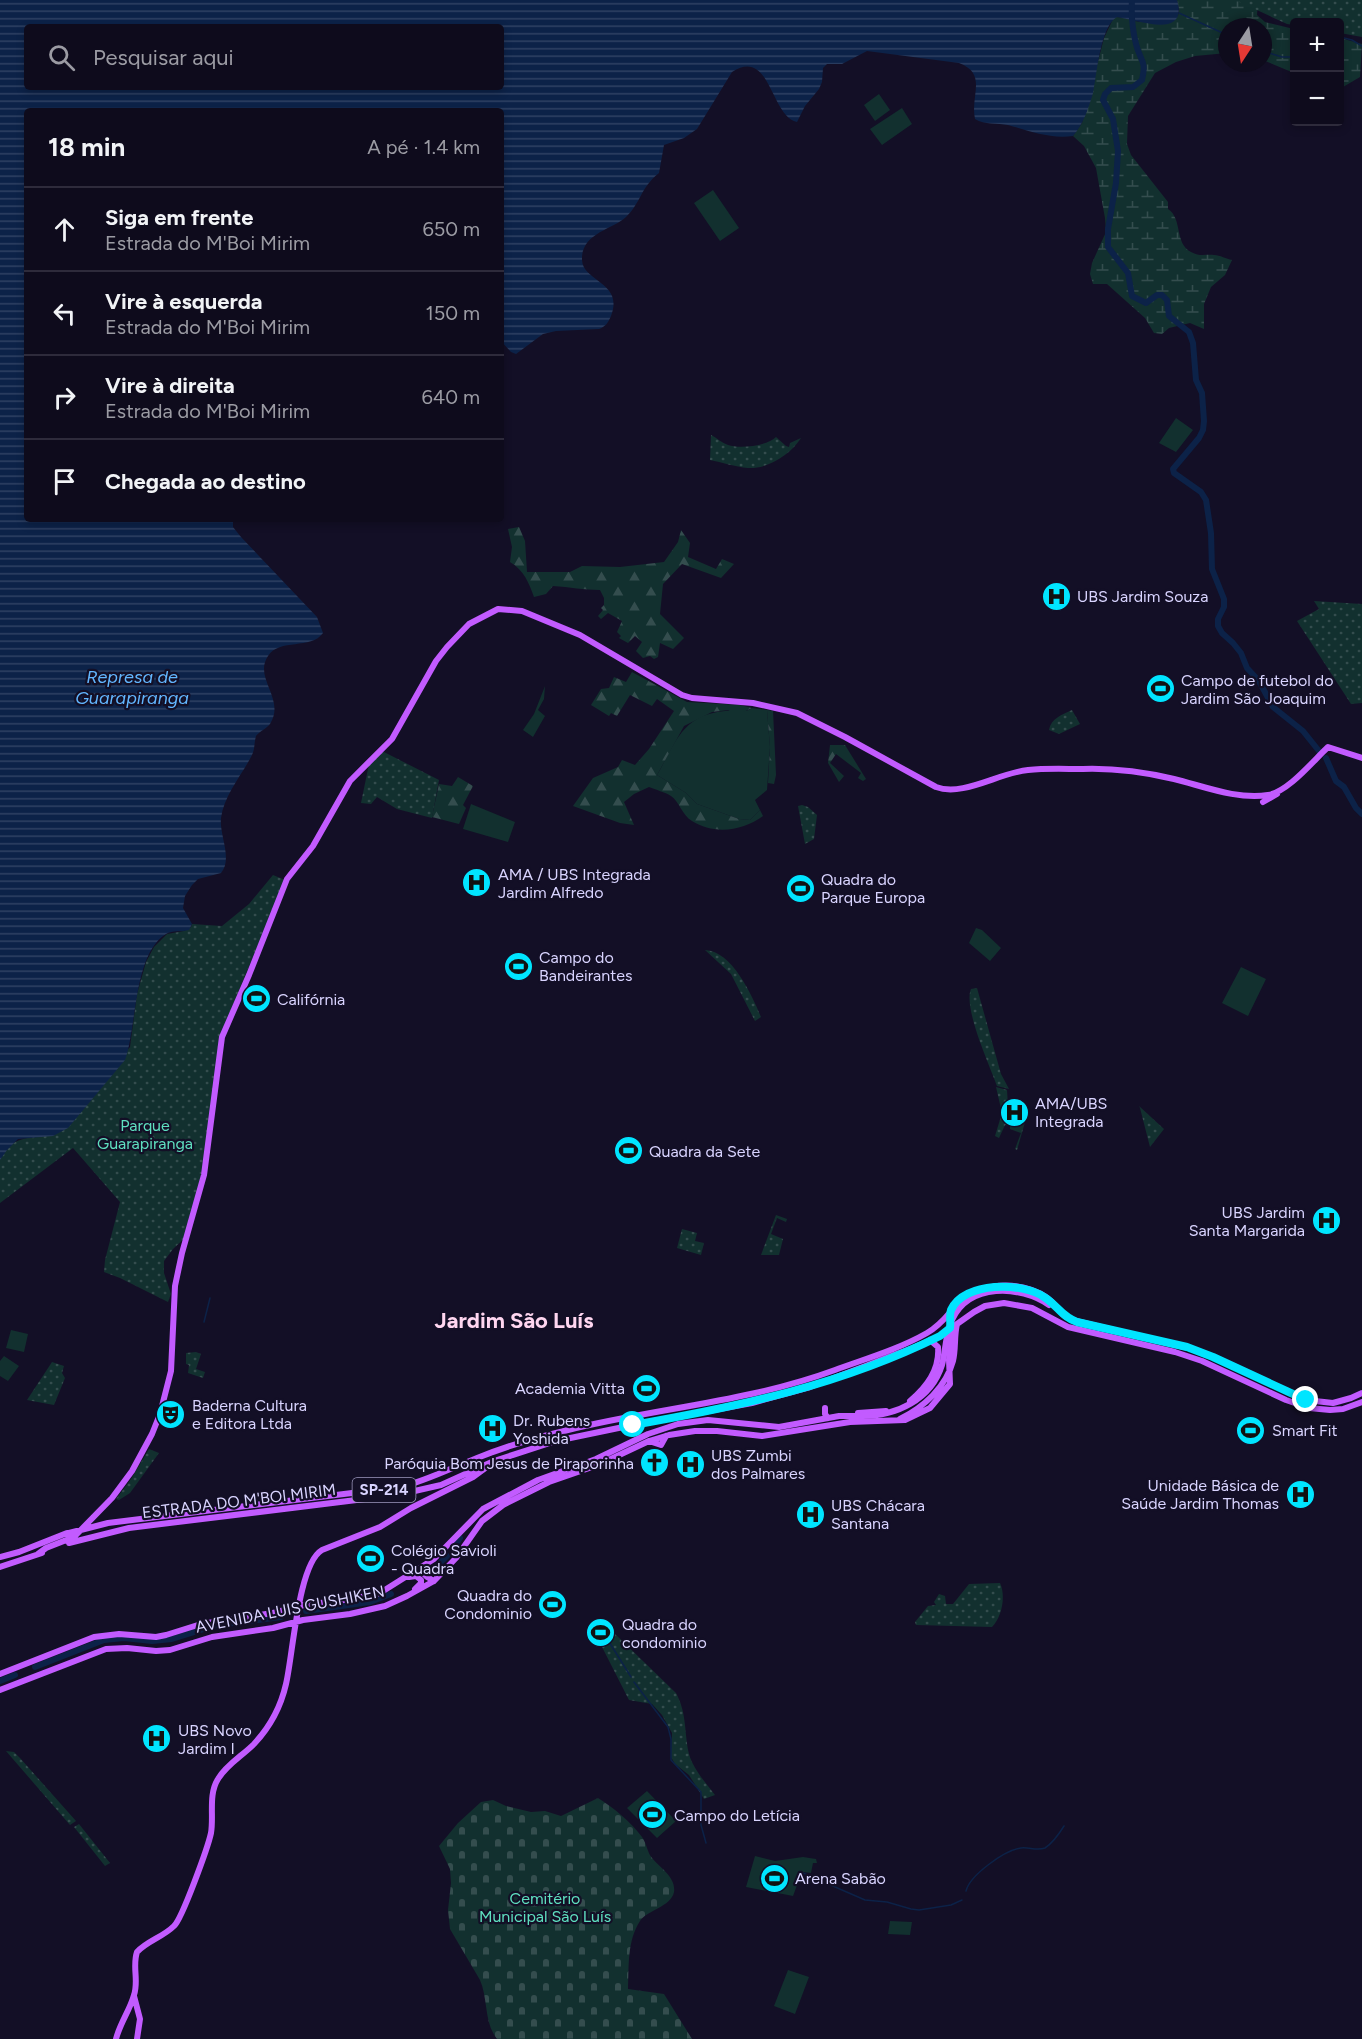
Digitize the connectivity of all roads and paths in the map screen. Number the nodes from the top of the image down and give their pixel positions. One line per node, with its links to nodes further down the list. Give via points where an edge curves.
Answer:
1 (1362, 758): 2 (main road, via 1328,747)
2 (1282, 789): 3 (main road); 30 (main road, via 1225,792 1151,774 1089,769 1029,769 958,790 941,789 797,713 753,703 682,695 580,635 522,611 498,609 469,624 436,661 392,739 350,782 317,840 287,879 222,1037 204,1175 175,1286 171,1371 165,1397 152,1434 132,1471)
3 (1263, 802)
4 (952, 1297): 5 (main road)
5 (959, 1300): 6 (main road, via 993,1286 1024,1288 1043,1296); 7 (main road)
6 (1064, 1316): 16 (main road, via 1177,1344 1306,1400 1333,1403); 20 (main road, AVENIDA LUIS GUSHIKEN, bridge, via 1037,1298 1014,1290 990,1292 970,1300 950,1322 940,1368 926,1392 897,1412)
7 (948, 1318): 9 (main road); 24 (main road, ESTRADA DO M'BOI MIRIM / SP-214, via 915,1339 799,1382 729,1400 569,1430)
8 (957, 1324): 9 (main road, ESTRADA DO M'BOI MIRIM); 12 (main road); 17 (main road, ESTRADA DO M'BOI MIRIM, via 985,1306 1019,1304 1068,1327 1202,1361 1309,1408 1330,1410)
9 (950, 1328): 10 (main road, ESTRADA DO M'BOI MIRIM / SP-214); 12 (main road)
10 (930, 1340): 13 (main road, via 939,1351); 25 (main road, ESTRADA DO M'BOI MIRIM / SP-214, via 836,1378 771,1398 567,1438)
11 (925, 1372): 13 (main road)
12 (949, 1373): 14 (main road); 15 (main road, via 950,1384)
13 (931, 1379): 14 (main road, via 937,1376); 20 (main road, via 901,1406)
14 (944, 1381): 15 (main road); 23 (main road, via 918,1409)
15 (944, 1393): 23 (main road, via 924,1412)
16 (1362, 1393)
17 (1362, 1402)
18 (825, 1408): 21 (main road)
19 (818, 1411): 22 (main road)
20 (839, 1416): 21 (main road, AVENIDA LUIS GUSHIKEN)
21 (828, 1418): 22 (main road, AVENIDA LUIS GUSHIKEN)
22 (820, 1420): 36 (main road, AVENIDA LUIS GUSHIKEN, via 769,1427 698,1421 648,1434 596,1459 538,1480 483,1509)
23 (894, 1421): 38 (main road, AVENIDA LUIS GUSHIKEN, via 850,1422 762,1436 717,1431 668,1435 661,1445 649,1441 503,1505 482,1521)
24 (475, 1459): 26 (main road); 28 (main road, ESTRADA DO M'BOI MIRIM / SP-214, via 412,1484)
25 (494, 1461): 26 (main road, ESTRADA DO M'BOI MIRIM / SP-214); 27 (main road)
26 (474, 1468): 27 (main road); 29 (main road, ESTRADA DO M'BOI MIRIM / SP-214, via 441,1485 413,1492)
27 (473, 1477): 40 (main road, via 366,1533 318,1552 310,1564)
28 (303, 1499): 29 (main road); 30 (main road, ESTRADA DO M'BOI MIRIM / SP-214)
29 (293, 1508): 33 (main road, ESTRADA DO M'BOI MIRIM / SP-214, via 129,1528)
30 (92, 1521): 31 (main road, ESTRADA DO M'BOI MIRIM / SP-214); 32 (main road)
31 (81, 1529): 32 (main road, ESTRADA DO M'BOI MIRIM / SP-214); 33 (main road, via 74,1537)
32 (65, 1534): 34 (main road)
33 (38, 1554): 35 (main road)
34 (0, 1557)
35 (0, 1567)
36 (419, 1569): 37 (main road, AVENIDA LUIS GUSHIKEN); 38 (main road)
37 (405, 1578): 39 (main road, via 417,1576 421,1583); 40 (main road, AVENIDA LUIS GUSHIKEN, via 368,1596)
38 (434, 1581): 39 (main road, AVENIDA LUIS GUSHIKEN)
39 (407, 1596): 41 (main road, AVENIDA LUIS GUSHIKEN, via 366,1611)
40 (298, 1606): 41 (main road); 42 (main road, AVENIDA LUIS GUSHIKEN, via 201,1624 156,1637 94,1637)
41 (297, 1621): 43 (main road, AVENIDA LUIS GUSHIKEN, via 212,1637 170,1650 106,1649); 44 (main road, via 282,1697 260,1737 217,1780 209,1841 181,1916 169,1931 136,1952)
42 (0, 1674)
43 (0, 1690)
44 (134, 1996): 45 (main road); 46 (main road)
45 (137, 2006): 46 (main road); 48 (main road)
46 (128, 2007): 47 (main road)
47 (116, 2039)
48 (137, 2039)

